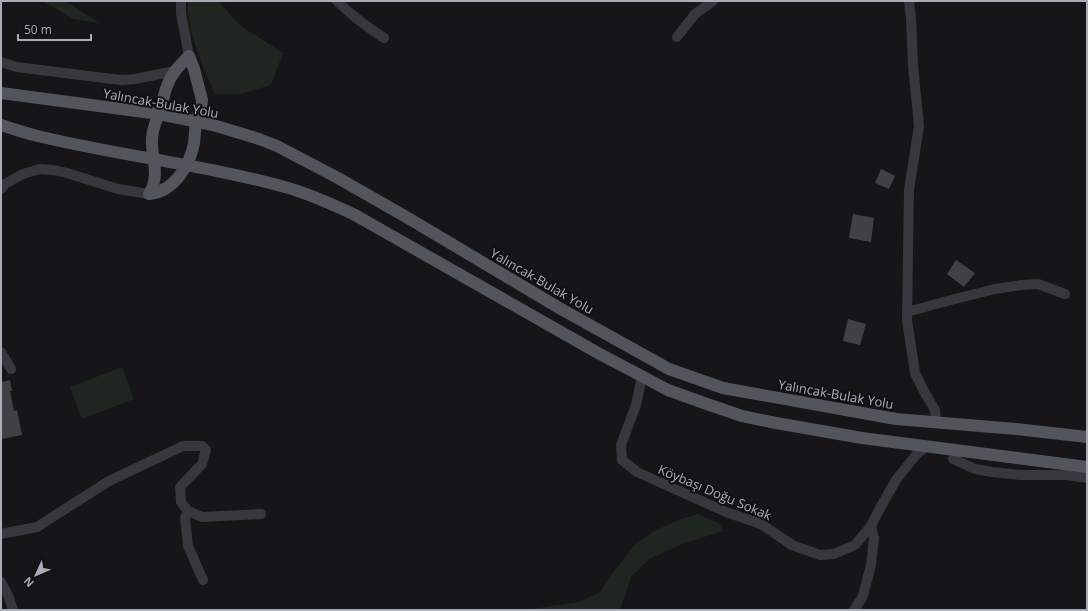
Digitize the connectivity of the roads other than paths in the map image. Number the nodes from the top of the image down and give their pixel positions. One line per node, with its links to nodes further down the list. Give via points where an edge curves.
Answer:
1 (181, 1): 7 (street)
2 (337, 1): 6 (street)
3 (713, 1): 5 (street, via 696,14)
4 (909, 1): 19 (street, via 919,126 909,190)
5 (677, 37)
6 (384, 38)
7 (188, 56): 9 (main road); 12 (main road, via 202,100)
8 (1, 62): 9 (street, via 122,80)
9 (175, 71): 11 (main road, via 167,86)
10 (1, 94): 11 (main road, Yalıncak-Bulak Yolu)
11 (159, 114): 12 (main road, Yalıncak-Bulak Yolu); 14 (main road, via 152,137)
12 (196, 121): 15 (main road, via 193,148); 23 (main road, Yalıncak-Bulak Yolu, via 265,141 331,174 669,370 723,388 896,419)
13 (1, 125): 14 (main road, via 40,137)
14 (154, 160): 15 (main road); 17 (main road, via 154,183)
15 (186, 164): 17 (main road, via 168,188); 22 (main road, via 286,187 328,202)
16 (1, 189): 17 (street, via 23,174 40,169 54,170 118,189)
17 (149, 194)
18 (1065, 294): 19 (street, via 1038,284 1021,285 995,289)
19 (907, 312): 23 (street, via 915,373 935,410)
20 (1, 352): 21 (street)
21 (11, 369)
22 (642, 376): 25 (main road, via 668,390 742,416 776,424); 31 (street, Köybaşı Doğu Sokak, via 636,405 621,445 622,460 637,472 726,512 761,524 792,545 820,555 834,554 855,545)
23 (936, 422): 24 (main road, Yalıncak-Bulak Yolu)
24 (1087, 437)
25 (926, 446): 27 (main road); 31 (street, Köybaşı Doğu Sokak, via 896,480)
26 (953, 459): 28 (street, via 975,469 992,472)
27 (1087, 467)
28 (1087, 478)
29 (188, 511): 30 (street, via 202,517); 32 (street, via 181,502 180,487 202,464 206,450 202,446 183,446 109,481 37,527); 33 (street, via 188,546)
30 (261, 514)
31 (872, 526): 36 (street, via 874,538 871,565 863,596)
32 (1, 534)
33 (203, 580)
34 (1, 582): 35 (street)
35 (13, 610)
36 (854, 610)

